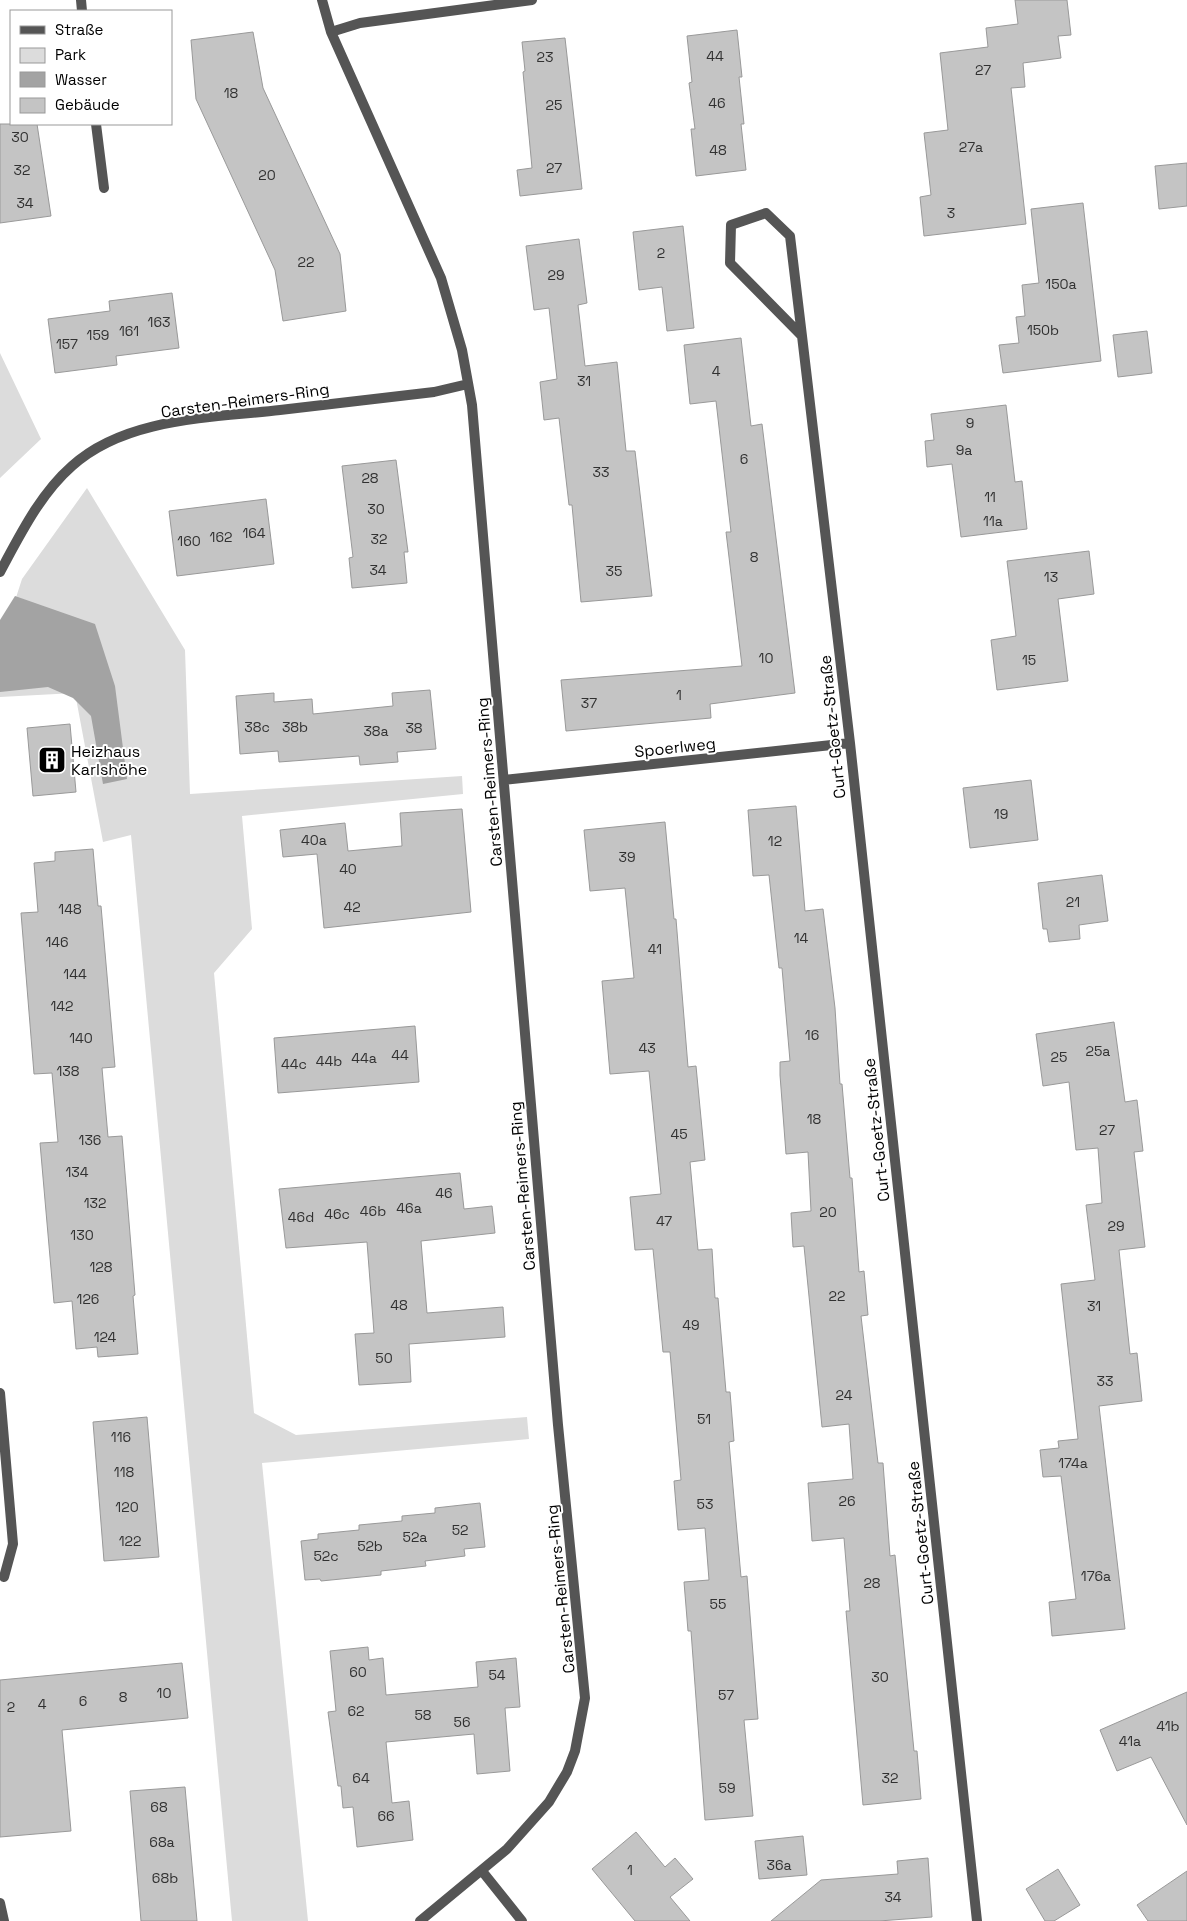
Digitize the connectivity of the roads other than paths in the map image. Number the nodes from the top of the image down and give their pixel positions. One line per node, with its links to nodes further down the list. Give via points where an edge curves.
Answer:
1 (322, 0): 3 (street, Carsten-Reimers-Ring)
2 (532, 0): 3 (street, via 360,23)
3 (331, 32): 7 (street, Carsten-Reimers-Ring, via 440,278 457,332)
4 (96, 125): 5 (street)
5 (104, 188)
6 (802, 336): 6 (street, Curt-Goetz-Straße, via 790,236 766,213 731,226 730,263); 9 (street, Curt-Goetz-Straße)
7 (468, 384): 8 (street, Carsten-Reimers-Ring, via 434,392 174,422 122,437 92,451 59,480 36,510); 10 (street, Carsten-Reimers-Ring)
8 (0, 572)
9 (850, 743): 10 (street, Spoerlweg); 18 (street, Curt-Goetz-Straße)
10 (504, 780): 13 (street, Carsten-Reimers-Ring, via 558,1425 585,1698 575,1751 567,1772 549,1802 525,1830)
11 (0, 1393): 12 (street, via 13,1544)
12 (4, 1577)
13 (482, 1871): 16 (street, Carsten-Reimers-Ring); 17 (street)
14 (0, 1903): 15 (street)
15 (4, 1921)
16 (420, 1921)
17 (522, 1921)
18 (977, 1921)

